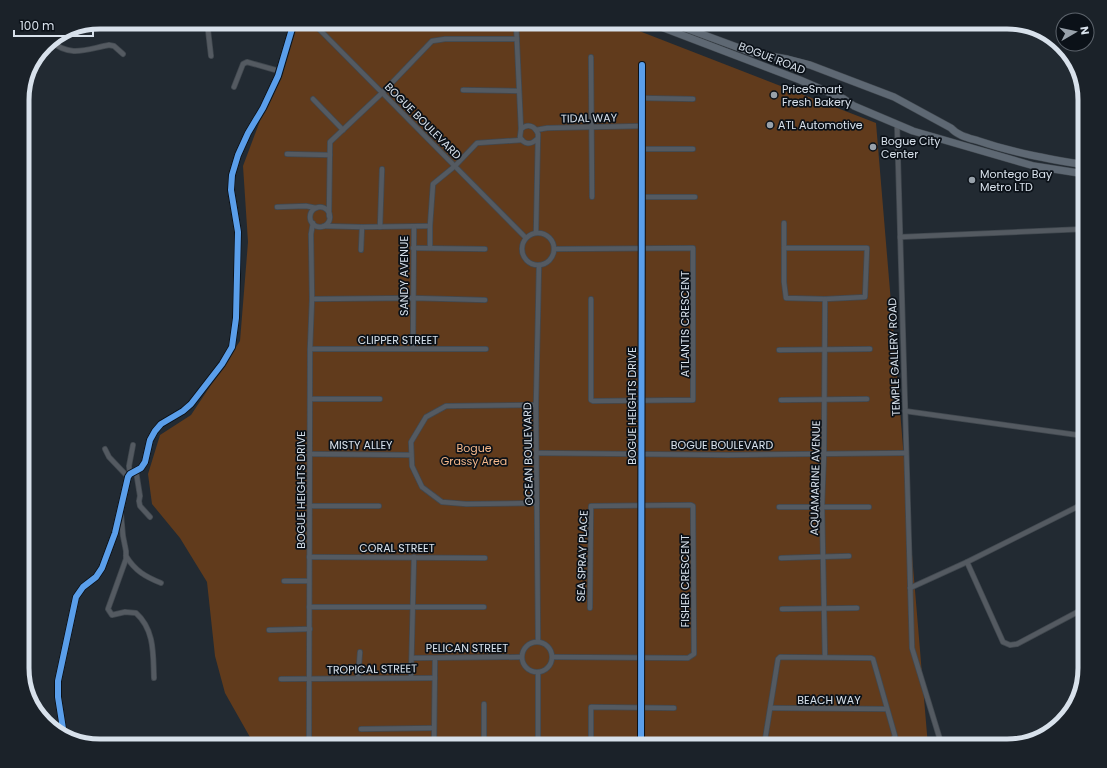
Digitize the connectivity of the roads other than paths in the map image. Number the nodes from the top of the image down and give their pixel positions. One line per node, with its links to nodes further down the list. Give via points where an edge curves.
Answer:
1 (208, 29): 10 (street)
2 (292, 29): 13 (street)
3 (319, 29): 17 (street, BOGUE BOULEVARD)
4 (516, 29): 7 (street)
5 (667, 29): 21 (main road, BOGUE ROAD, via 844,98 854,106)
6 (688, 29): 33 (main road, BOGUE ROAD, via 753,53 787,58 810,65 894,97 956,133 1007,151)
7 (517, 39): 16 (street); 17 (street, via 432,41)
8 (56, 45): 9 (street, via 70,52 109,45)
9 (123, 54)
10 (211, 56)
11 (591, 57): 23 (street)
12 (642, 65): 18 (street, BOGUE HEIGHTS DRIVE)
13 (279, 71): 14 (street, via 247,62 243,64); 96 (street, via 242,148 232,175 231,190 238,232 236,318 232,347 191,404 155,431 145,462)
14 (234, 88)
15 (463, 90): 16 (street)
16 (519, 91): 24 (street)
17 (382, 93): 25 (street); 34 (street, BOGUE BOULEVARD)
18 (642, 98): 20 (street); 22 (street, BOGUE HEIGHTS DRIVE)
19 (313, 99): 25 (street)
20 (693, 99)
21 (897, 124): 36 (main road, BOGUE ROAD, via 954,144 1034,166); 58 (street, TEMPLE GALLERY ROAD)
22 (642, 126): 23 (street, TIDAL WAY); 29 (street, BOGUE HEIGHTS DRIVE)
23 (591, 127): 26 (street, TIDAL WAY); 37 (street)
24 (521, 129): 26 (street, via 529,126); 28 (street)
25 (343, 130): 32 (street, via 330,142)
26 (536, 130): 27 (street)
27 (537, 139): 28 (street, via 529,144); 56 (street)
28 (522, 140): 34 (street, via 477,143)
29 (642, 149): 30 (street); 39 (street, BOGUE HEIGHTS DRIVE)
30 (693, 149)
31 (288, 154): 32 (street)
32 (330, 155): 40 (street)
33 (1078, 164)
34 (455, 166): 50 (street, via 433,184); 59 (street, BOGUE BOULEVARD)
35 (382, 169): 53 (street)
36 (1078, 173)
37 (592, 197)
38 (695, 197): 39 (street)
39 (641, 198): 65 (street, BOGUE HEIGHTS DRIVE)
40 (330, 201): 44 (street); 46 (street)
41 (306, 206): 42 (street); 43 (street); 45 (street)
42 (277, 207)
43 (316, 208): 44 (street); 45 (street)
44 (322, 208): 46 (street, via 328,211)
45 (311, 213): 48 (street)
46 (329, 218): 49 (street); 51 (street)
47 (784, 223): 62 (street)
48 (313, 224): 49 (street); 57 (street, BOGUE HEIGHTS DRIVE)
49 (322, 226): 51 (street, SANDY AVENUE); 57 (street)
50 (430, 226): 54 (street, SANDY AVENUE); 61 (street)
51 (334, 227): 52 (street, SANDY AVENUE)
52 (362, 227): 53 (street, SANDY AVENUE); 66 (street)
53 (380, 227): 54 (street, SANDY AVENUE)
54 (414, 227): 60 (street, SANDY AVENUE)
55 (1078, 229): 58 (street)
56 (536, 233): 59 (street); 64 (street, via 547,236)
57 (311, 234): 69 (street, BOGUE HEIGHTS DRIVE)
58 (900, 237): 86 (street, TEMPLE GALLERY ROAD)
59 (526, 238): 67 (street, via 522,248 525,258 533,265)
60 (413, 248): 61 (street); 68 (street, SANDY AVENUE)
61 (430, 248): 63 (street)
62 (784, 248): 71 (street, via 786,298); 71 (street, via 867,248 865,297)
63 (485, 249)
64 (554, 249): 65 (street); 67 (street, via 548,262)
65 (643, 249): 81 (street, BOGUE HEIGHTS DRIVE); 81 (street, ATLANTIS CRESCENT, via 694,248 693,399)
66 (361, 250)
67 (539, 265): 85 (street, OCEAN BOULEVARD)
68 (413, 298): 69 (street); 72 (street); 73 (street, SANDY AVENUE)
69 (312, 299): 74 (street, BOGUE HEIGHTS DRIVE)
70 (591, 299): 81 (street, via 591,400)
71 (825, 299): 78 (street, AQUAMARINE AVENUE)
72 (485, 300)
73 (413, 348): 74 (street, CLIPPER STREET); 75 (street, CLIPPER STREET)
74 (310, 349): 79 (street, BOGUE HEIGHTS DRIVE)
75 (486, 349)
76 (870, 349): 78 (street)
77 (779, 350): 78 (street)
78 (824, 350): 83 (street, AQUAMARINE AVENUE)
79 (310, 399): 80 (street); 93 (street, BOGUE HEIGHTS DRIVE)
80 (380, 399)
81 (641, 400): 95 (street, BOGUE HEIGHTS DRIVE)
82 (781, 400): 83 (street)
83 (825, 400): 84 (street); 91 (street, AQUAMARINE AVENUE)
84 (867, 400)
85 (536, 406): 90 (street, OCEAN BOULEVARD); 94 (street, via 446,406 426,417 411,442)
86 (905, 411): 87 (street); 92 (street, TEMPLE GALLERY ROAD)
87 (1078, 435)
88 (133, 445): 97 (street)
89 (105, 449): 97 (street, via 109,457)
90 (537, 453): 95 (street, BOGUE BOULEVARD); 98 (street, OCEAN BOULEVARD)
91 (824, 453): 92 (street, BOGUE BOULEVARD); 95 (street, BOGUE BOULEVARD); 102 (street, AQUAMARINE AVENUE)
92 (906, 453): 119 (street, TEMPLE GALLERY ROAD)
93 (310, 454): 94 (street, MISTY ALLEY); 99 (street, BOGUE HEIGHTS DRIVE)
94 (411, 454): 98 (street, via 412,466 422,487 442,502)
95 (642, 454): 101 (street, BOGUE HEIGHTS DRIVE)
96 (136, 471): 97 (street); 107 (street, via 140,506)
97 (129, 475): 106 (street)
98 (537, 503): 130 (street, OCEAN BOULEVARD)
99 (310, 506): 100 (street); 111 (street, BOGUE HEIGHTS DRIVE)
100 (378, 506)
101 (642, 506): 123 (street, SEA SPRAY PLACE, via 592,506); 136 (street, BOGUE HEIGHTS DRIVE); 136 (street, FISHER CRESCENT, via 693,506 694,654 688,658)
102 (822, 506): 104 (street); 105 (street); 109 (street, AQUAMARINE AVENUE)
103 (1078, 506): 115 (street)
104 (779, 507)
105 (869, 507)
106 (120, 510): 108 (street); 150 (street, via 115,533 102,568 96,577 83,587 74,603 58,681)
107 (150, 517)
108 (126, 556): 118 (street, via 136,571); 140 (street, via 108,609 112,615 136,613 145,624 151,637)
109 (823, 556): 110 (street); 114 (street); 126 (street, AQUAMARINE AVENUE)
110 (849, 556)
111 (309, 557): 112 (street, CORAL STREET); 117 (street, BOGUE HEIGHTS DRIVE)
112 (414, 557): 113 (street, CORAL STREET); 121 (street)
113 (484, 558)
114 (781, 558)
115 (967, 562): 119 (street); 127 (street, via 1004,642 1010,645 1017,644)
116 (284, 581): 117 (street)
117 (309, 581): 120 (street, BOGUE HEIGHTS DRIVE)
118 (161, 584)
119 (910, 588): 161 (street, TEMPLE GALLERY ROAD, via 912,648)
120 (310, 607): 121 (street); 128 (street, BOGUE HEIGHTS DRIVE)
121 (413, 607): 122 (street); 134 (street)
122 (484, 607)
123 (590, 608)
124 (857, 608): 126 (street)
125 (782, 609): 126 (street)
126 (825, 609): 137 (street, AQUAMARINE AVENUE)
127 (1078, 612)
128 (310, 629): 129 (street); 144 (street, BOGUE HEIGHTS DRIVE)
129 (269, 630)
130 (538, 642): 132 (street, via 528,644); 133 (street, via 546,644)
131 (360, 652): 141 (street)
132 (522, 657): 135 (street, PELICAN STREET); 138 (street, via 528,670)
133 (553, 657): 136 (street); 138 (street, via 550,666)
134 (412, 658): 135 (street, PELICAN STREET); 139 (street)
135 (435, 658): 142 (street)
136 (642, 658): 146 (street, BOGUE HEIGHTS DRIVE)
137 (824, 658): 148 (street, via 779,658); 149 (street, via 873,659)
138 (538, 672): 156 (street)
139 (412, 677): 141 (street, TROPICAL STREET); 142 (street, TROPICAL STREET)
140 (154, 678)
141 (358, 678): 144 (street, TROPICAL STREET)
142 (435, 678): 151 (street)
143 (281, 679): 144 (street, TROPICAL STREET)
144 (310, 679): 153 (street, BOGUE HEIGHTS DRIVE)
145 (484, 704): 155 (street)
146 (641, 708): 147 (street); 157 (street, via 591,707); 158 (street, BOGUE HEIGHTS DRIVE)
147 (674, 708)
148 (771, 708): 149 (street, BEACH WAY); 159 (street)
149 (887, 709): 160 (street, via 895,736)
150 (63, 728)
151 (434, 728): 152 (street); 154 (street)
152 (361, 729)
153 (309, 739)
154 (434, 739)
155 (484, 739)
156 (538, 739)
157 (591, 739)
158 (641, 739)
159 (765, 739)
160 (893, 739)
161 (940, 739)

